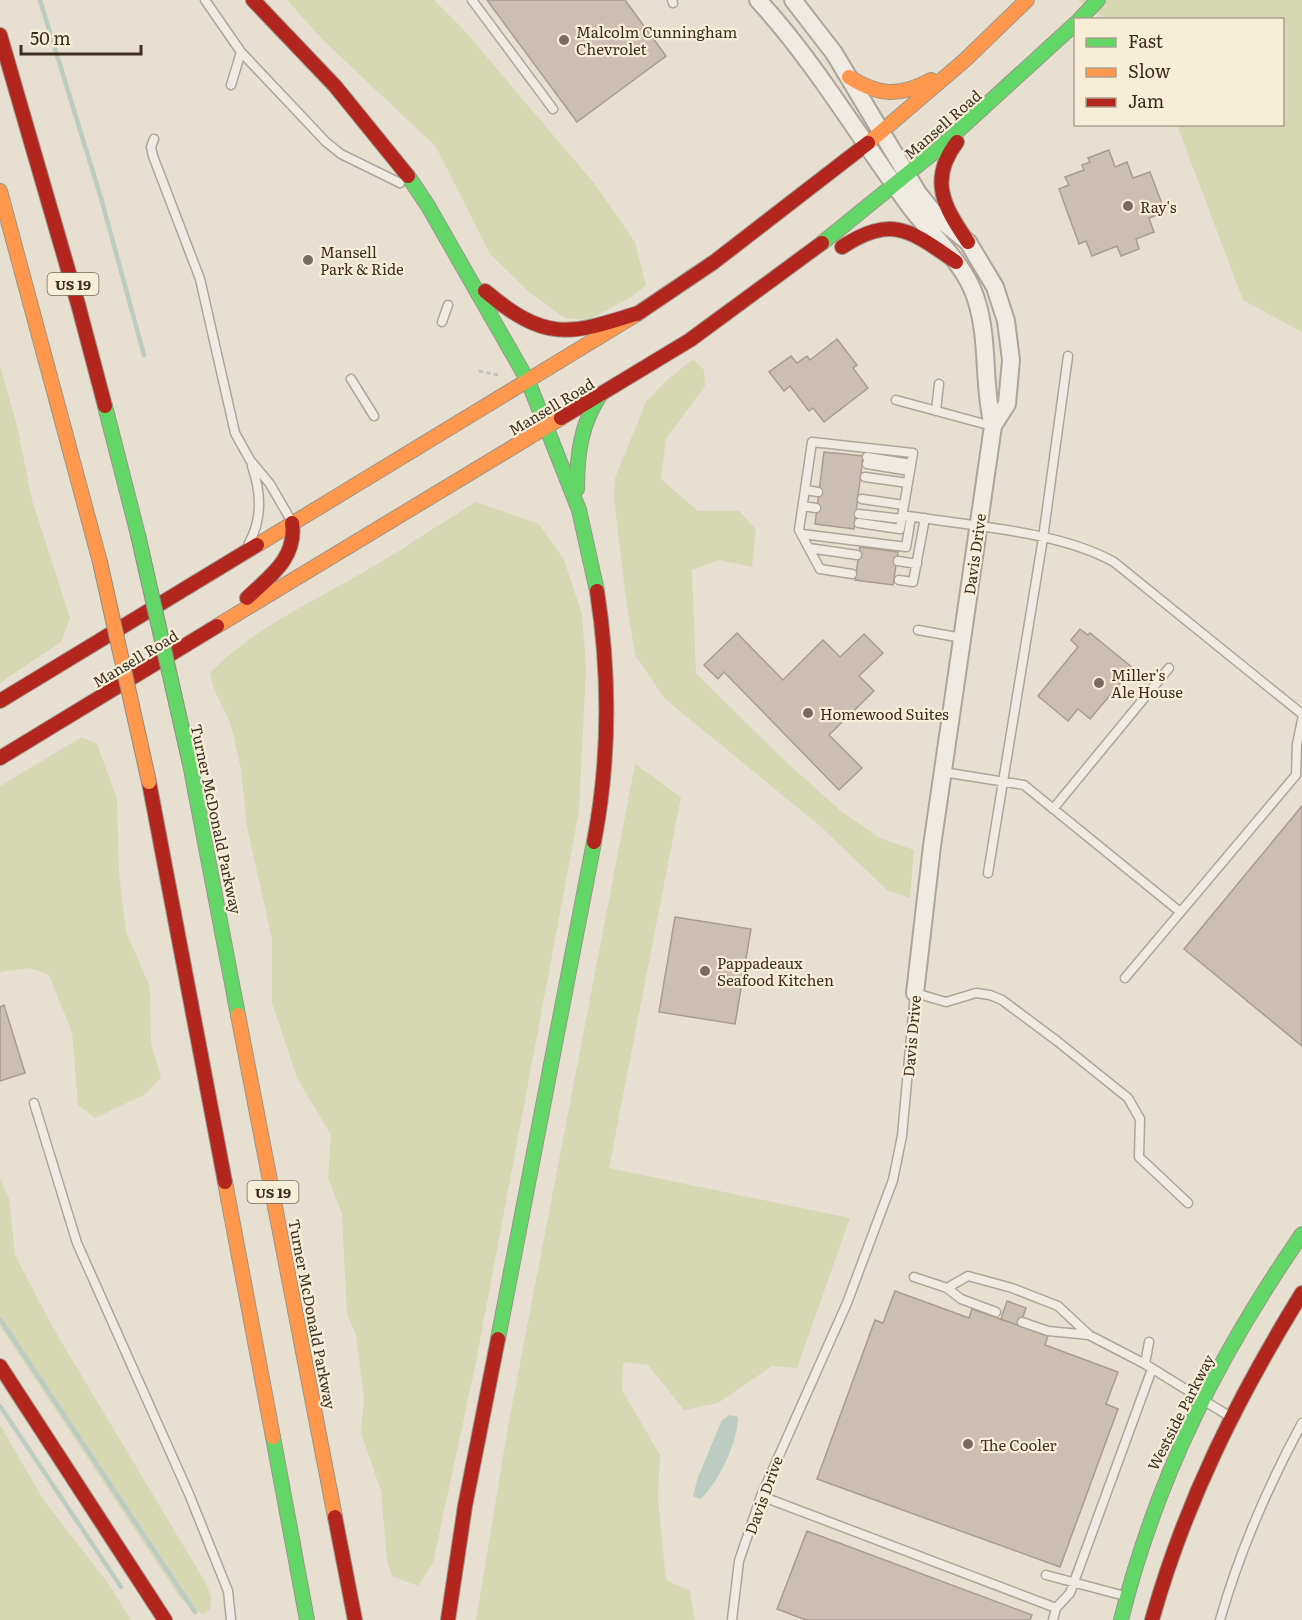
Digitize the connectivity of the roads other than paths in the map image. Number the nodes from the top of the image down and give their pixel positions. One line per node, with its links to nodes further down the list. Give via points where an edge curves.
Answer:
1 (205, 0): 11 (lane)
2 (253, 0): 22 (main road, via 366,121)
3 (472, 0): 16 (lane)
4 (758, 0): 19 (street)
5 (793, 0): 13 (street)
6 (1027, 0): 12 (main road)
7 (1098, 0): 8 (main road)
8 (1081, 18)
9 (1074, 25): 15 (main road, Mansell Road)
10 (0, 35): 111 (main road, Turner McDonald Parkway / US 19, bridge, via 78,304 138,535 190,764)
11 (242, 52): 14 (lane); 22 (lane, via 326,142 341,154 394,179)
12 (964, 60): 13 (main road, via 903,93 869,91); 17 (main road)
13 (849, 77): 17 (street)
14 (231, 85)
15 (997, 98): 20 (main road, Mansell Road); 23 (main road, via 944,160 940,180 946,205)
16 (553, 109)
17 (882, 132): 19 (main road); 20 (street)
18 (154, 139): 46 (lane, via 153,156 200,279 235,433)
19 (867, 144): 20 (street); 30 (main road, via 762,227)
20 (901, 181): 23 (street, Davis Drive); 25 (street, Davis Drive); 28 (main road, Mansell Road)
21 (0, 191): 110 (main road, US 19, bridge, via 100,562 149,782)
22 (428, 206): 26 (main road)
23 (968, 242): 31 (street, Davis Drive, via 995,287)
24 (830, 256): 25 (main road, via 858,235 883,227 907,232)
25 (956, 262): 33 (street, Davis Drive, via 974,296)
26 (469, 277): 30 (main road, via 515,317 549,331 581,332); 36 (main road)
27 (793, 283): 28 (main road)
28 (757, 293): 38 (main road, Mansell Road)
29 (448, 305): 32 (lane)
30 (638, 314): 36 (main road)
31 (1005, 321): 33 (street); 43 (street, Davis Drive, via 1011,360 1009,385 1006,404)
32 (442, 322)
33 (983, 329): 43 (street, Davis Drive, via 988,366 986,400)
34 (1068, 356): 65 (lane)
35 (351, 379): 41 (lane)
36 (528, 381): 42 (main road); 62 (main road)
37 (939, 384): 40 (lane)
38 (600, 395): 42 (main road, Mansell Road); 57 (main road, via 579,441)
39 (896, 400): 40 (lane)
40 (936, 411): 43 (lane)
41 (374, 416)
42 (548, 426): 57 (main road); 73 (main road, Mansell Road)
43 (993, 426): 63 (street, Davis Drive)
44 (811, 453): 45 (lane); 48 (lane); 49 (lane, via 812,442 913,453)
45 (822, 455)
46 (250, 460): 62 (lane, via 270,484); 68 (lane, via 260,512 257,530)
47 (867, 461): 49 (lane)
48 (808, 467): 50 (lane); 53 (lane)
49 (910, 467): 52 (lane)
50 (820, 470)
51 (865, 477): 52 (lane)
52 (908, 483): 56 (lane)
53 (806, 490): 54 (lane); 58 (lane)
54 (818, 492)
55 (862, 499): 56 (lane)
56 (904, 505): 60 (lane)
57 (579, 510): 112 (main road, via 596,584 606,667 603,796 465,1506)
58 (802, 511): 59 (lane); 64 (lane)
59 (815, 513)
60 (905, 517): 60 (lane, via 900,529 859,518); 61 (lane); 64 (lane, via 906,548)
61 (925, 518): 63 (lane); 70 (lane)
62 (292, 523): 68 (main road); 73 (main road, via 296,537 293,550)
63 (978, 526): 65 (lane); 75 (street, Davis Drive)
64 (802, 534): 66 (lane)
65 (1043, 538): 78 (lane, via 1097,552 1114,562); 82 (lane)
66 (809, 548): 67 (lane); 71 (lane, via 820,569)
67 (857, 555)
68 (237, 557): 77 (main road)
69 (898, 561): 70 (lane)
70 (917, 564): 72 (lane, via 914,582)
71 (852, 574)
72 (899, 580)
73 (215, 628): 80 (main road, Mansell Road)
74 (918, 630): 75 (lane)
75 (962, 638): 81 (street, Davis Drive)
76 (1169, 668): 83 (lane)
77 (0, 701)
78 (1302, 714)
79 (1302, 720): 85 (lane, via 1296,775)
80 (0, 758)
81 (943, 772): 82 (lane); 87 (street, Davis Drive)
82 (1001, 781): 83 (lane, via 1024,785); 84 (lane)
83 (1053, 809): 85 (lane)
84 (988, 873)
85 (1179, 911): 86 (lane)
86 (1125, 978)
87 (915, 993): 89 (lane, via 946,1002 976,993 990,995 1057,1041 1128,1098 1140,1119 1139,1158); 103 (lane, Davis Drive, via 902,1136 893,1180 847,1303)
88 (34, 1103): 109 (lane, via 77,1243 189,1494 228,1591)
89 (1188, 1203)
90 (1302, 1234): 100 (main road, Westside Parkway, via 1273,1276)
91 (914, 1277): 92 (lane)
92 (947, 1288): 94 (lane, via 961,1299); 96 (lane, via 968,1276 1012,1288 1058,1305)
93 (1302, 1293): 101 (main road)
94 (996, 1312)
95 (1022, 1322): 96 (lane, via 1048,1331)
96 (1089, 1335): 99 (lane)
97 (1149, 1342): 99 (lane)
98 (0, 1366): 108 (main road)
99 (1149, 1367): 100 (lane); 105 (lane)
100 (1202, 1400): 101 (lane); 106 (main road, Westside Parkway, via 1159,1494)
101 (1229, 1416): 116 (main road, via 1184,1518)
102 (1302, 1423): 117 (lane, via 1271,1480 1234,1571)
103 (761, 1496): 107 (lane); 113 (lane, Davis Drive, via 739,1561)
104 (1046, 1575): 105 (lane)
105 (1073, 1582): 106 (lane); 107 (lane, via 1070,1593)
106 (1126, 1596): 115 (main road, Westside Parkway)
107 (1056, 1608): 114 (lane)
108 (165, 1620)
109 (231, 1620)
110 (307, 1620)
111 (355, 1620)
112 (448, 1620)
113 (732, 1620)
114 (1053, 1620)
115 (1120, 1620)
116 (1152, 1620)
117 (1220, 1620)

